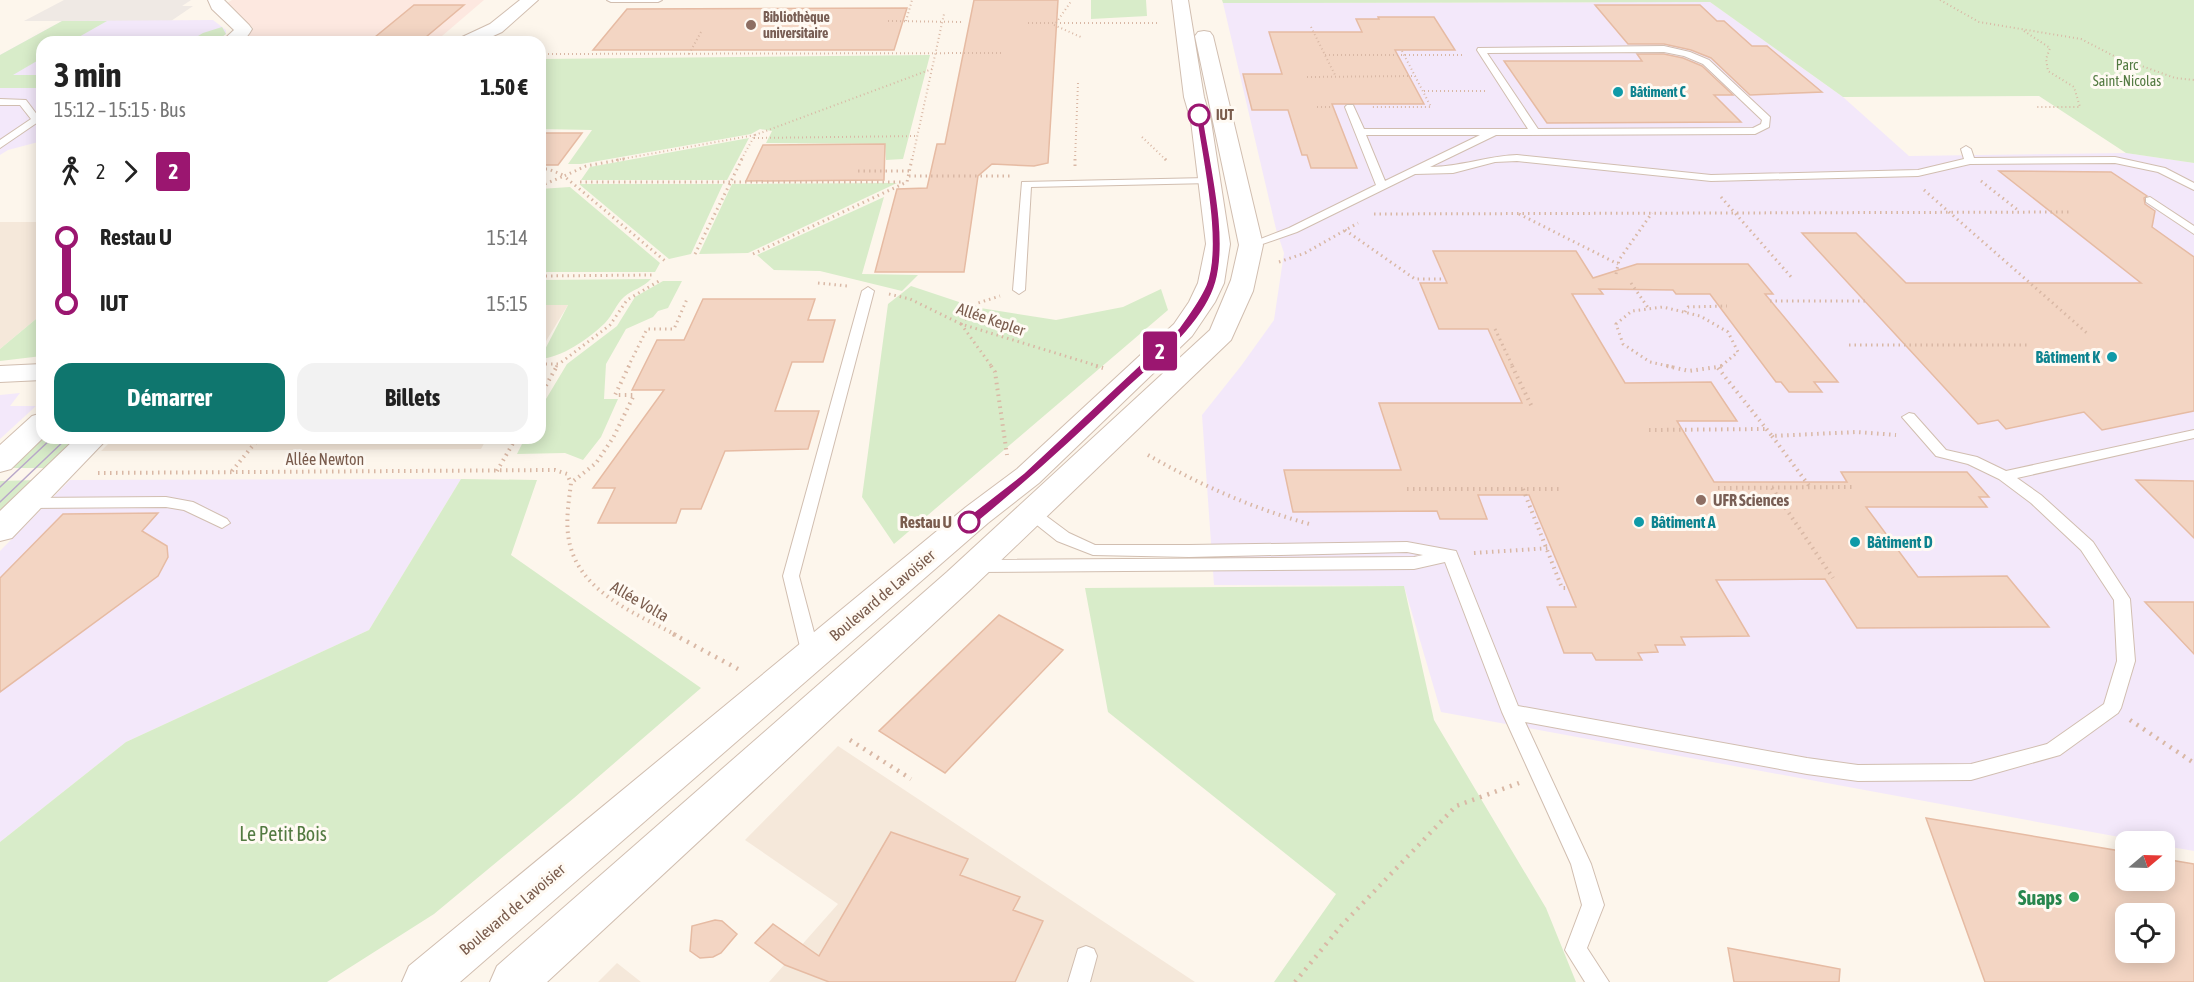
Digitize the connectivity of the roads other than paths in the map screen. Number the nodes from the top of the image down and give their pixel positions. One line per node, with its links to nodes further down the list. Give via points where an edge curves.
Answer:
1 (216, 0): 8 (street, via 243,29)
2 (611, 0): 3 (lane)
3 (658, 0)
4 (1180, 0): 23 (street, Boulevard de Lavoisier, via 1201,121)
5 (1197, 0): 28 (street)
6 (525, 4): 10 (street, via 496,28); 11 (street)
7 (474, 21): 9 (street)
8 (239, 36)
9 (458, 36)
10 (479, 36)
11 (506, 36)
12 (0, 102): 14 (lane, via 24,102)
13 (1350, 107): 16 (lane)
14 (36, 116)
15 (36, 121): 19 (lane)
16 (1360, 132): 17 (lane); 24 (lane)
17 (1495, 132): 18 (lane); 22 (lane)
18 (1535, 132): 18 (lane, via 1755,131 1766,125 1767,119 1706,62 1687,54 1664,49 1481,50)
19 (0, 145)
20 (1966, 149): 21 (lane)
21 (1970, 161): 22 (lane, via 1918,173 1778,178 1703,177 1517,158 1495,159 1453,170); 25 (lane, via 2115,160 2161,170)
22 (1413, 171): 24 (lane)
23 (1207, 182): 30 (lane, via 1026,184); 45 (street, Boulevard de Lavoisier, via 1218,244 1216,262 1202,302 1183,330 1028,476)
24 (1382, 187): 28 (lane, via 1293,230)
25 (2194, 188)
26 (2150, 200): 27 (lane)
27 (2194, 231)
28 (1251, 245): 40 (street, via 1249,265 1222,334)
29 (866, 289): 45 (lane, via 791,576)
30 (1019, 290)
31 (36, 372): 32 (street)
32 (0, 374)
33 (1909, 417): 38 (lane, via 1941,453 1972,460)
34 (36, 428): 37 (street)
35 (2194, 434): 38 (lane)
36 (87, 444): 39 (street)
37 (0, 462)
38 (2004, 476): 46 (lane, via 2036,499 2087,546 2122,599 2126,661 2112,708 2053,750 1971,772 1869,773 1807,766)
39 (27, 503): 41 (lane, via 166,502 188,506); 42 (street)
40 (1033, 513): 43 (lane, via 1063,537 1093,550 1407,547); 44 (street)
41 (222, 523)
42 (0, 530)
43 (1450, 555): 44 (lane, via 1414,563); 46 (lane)
44 (976, 567): 49 (street)
45 (811, 655): 48 (street, Boulevard de Lavoisier)
46 (1511, 712): 51 (lane, via 1581,864 1593,905 1576,950)
47 (1086, 956): 50 (lane)
48 (425, 982)
49 (513, 982)
50 (1079, 982)
51 (1598, 982)

